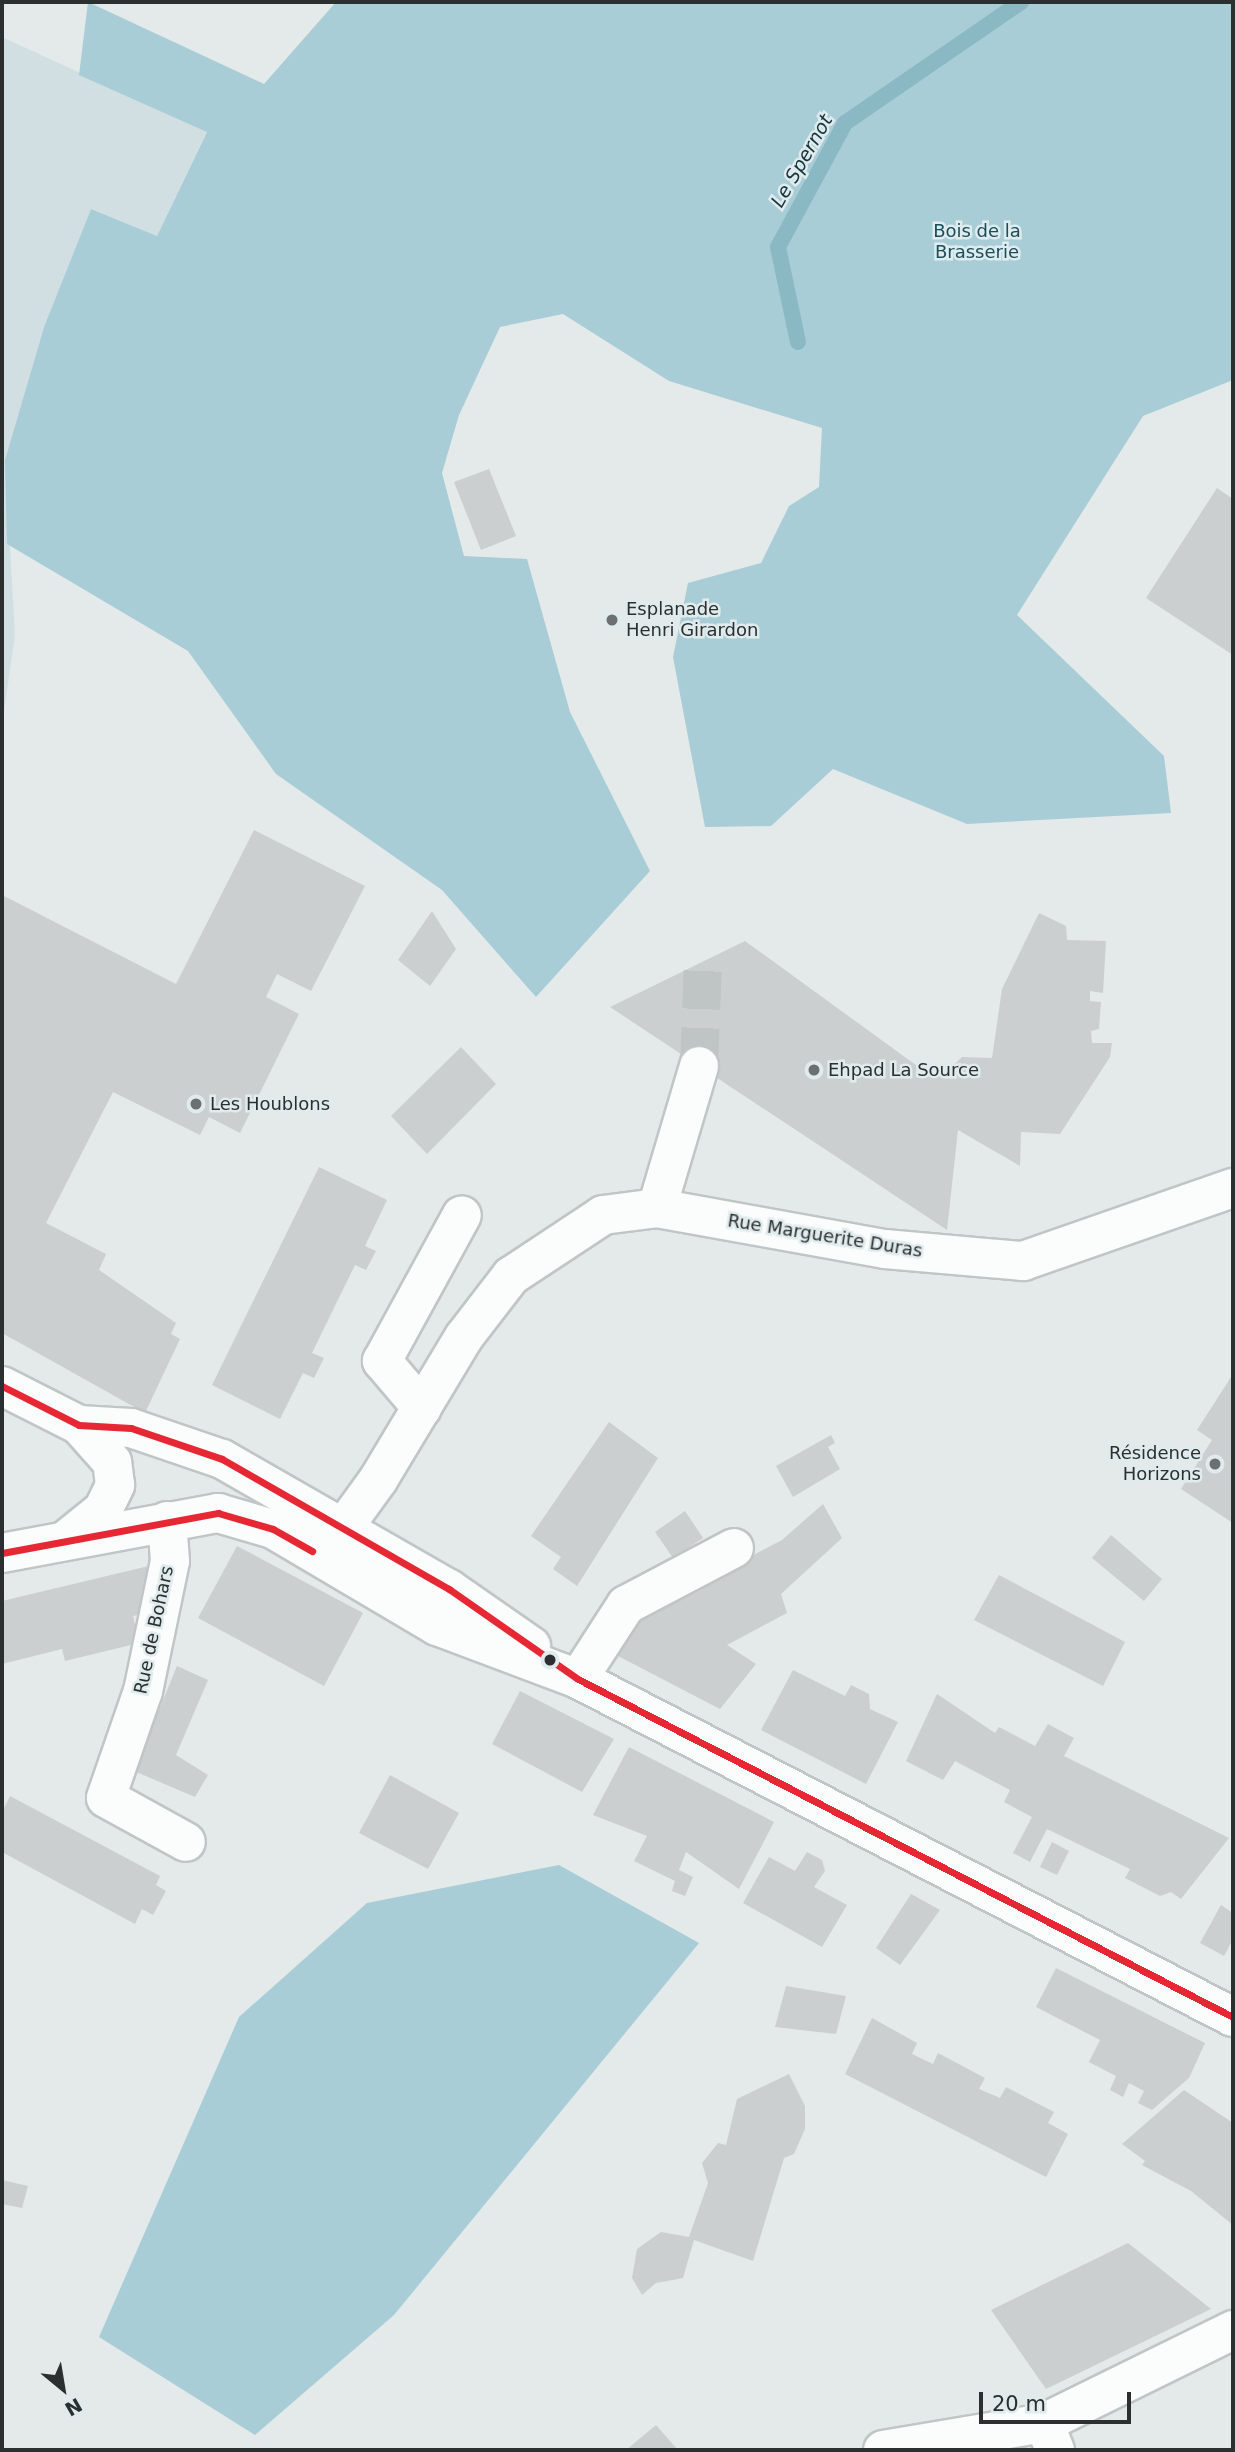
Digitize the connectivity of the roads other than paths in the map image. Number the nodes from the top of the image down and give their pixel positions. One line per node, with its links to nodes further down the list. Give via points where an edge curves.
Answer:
1 (699, 1066): 3 (street)
2 (1233, 1188): 3 (street, Rue Marguerite Duras, via 1023,1261 885,1249)
3 (657, 1209): 6 (street, Rue Marguerite Duras, via 603,1215 511,1276 464,1337)
4 (462, 1215): 6 (street, via 382,1361)
5 (2, 1386): 7 (street)
6 (422, 1408): 10 (street, Rue Marguerite Duras)
7 (79, 1425): 9 (street, via 112,1462 115,1485 103,1510); 10 (street, via 131,1428 222,1459)
8 (167, 1521): 9 (street); 10 (street, via 218,1513); 14 (street, Rue de Bohars, via 170,1561 143,1691 106,1798)
9 (67, 1539): 12 (street)
10 (333, 1544): 13 (street, via 437,1626)
11 (734, 1548): 13 (street, via 626,1605)
12 (2, 1553)
13 (578, 1679): 15 (street)
14 (186, 1842)
15 (1233, 2017)
16 (1233, 2330): 17 (street)
17 (1050, 2437): 18 (street)
18 (883, 2450)

